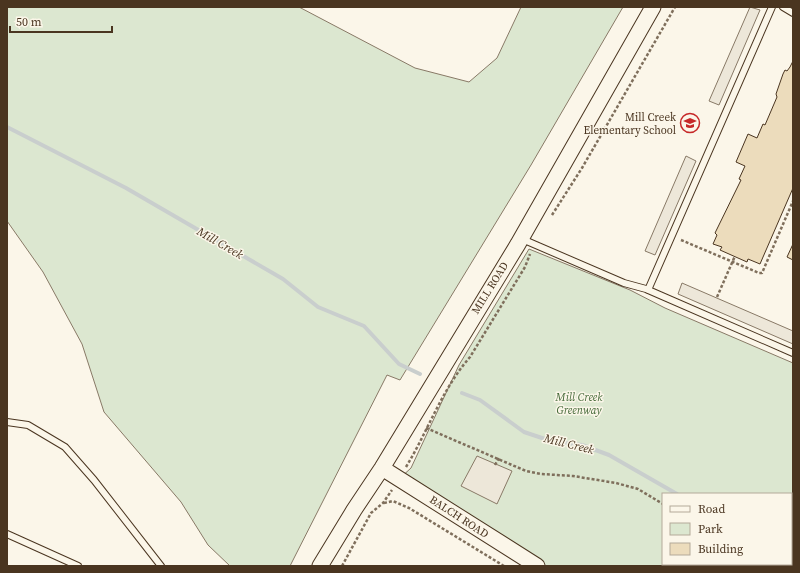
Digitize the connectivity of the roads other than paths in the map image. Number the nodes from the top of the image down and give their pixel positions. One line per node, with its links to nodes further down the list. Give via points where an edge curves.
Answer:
1 (653, 7): 5 (street, MILL ROAD)
2 (772, 7): 6 (lane)
3 (784, 7): 4 (lane)
4 (793, 13)
5 (520, 239): 6 (lane, via 624,283); 9 (street, MILL ROAD)
6 (648, 290): 7 (lane)
7 (793, 353)
8 (7, 422): 12 (lane, via 28,425 64,447 94,480)
9 (382, 468): 13 (street, MILL ROAD); 14 (street, BALCH ROAD)
10 (7, 534): 11 (lane)
11 (78, 566)
12 (161, 566)
13 (320, 566)
14 (537, 566)

